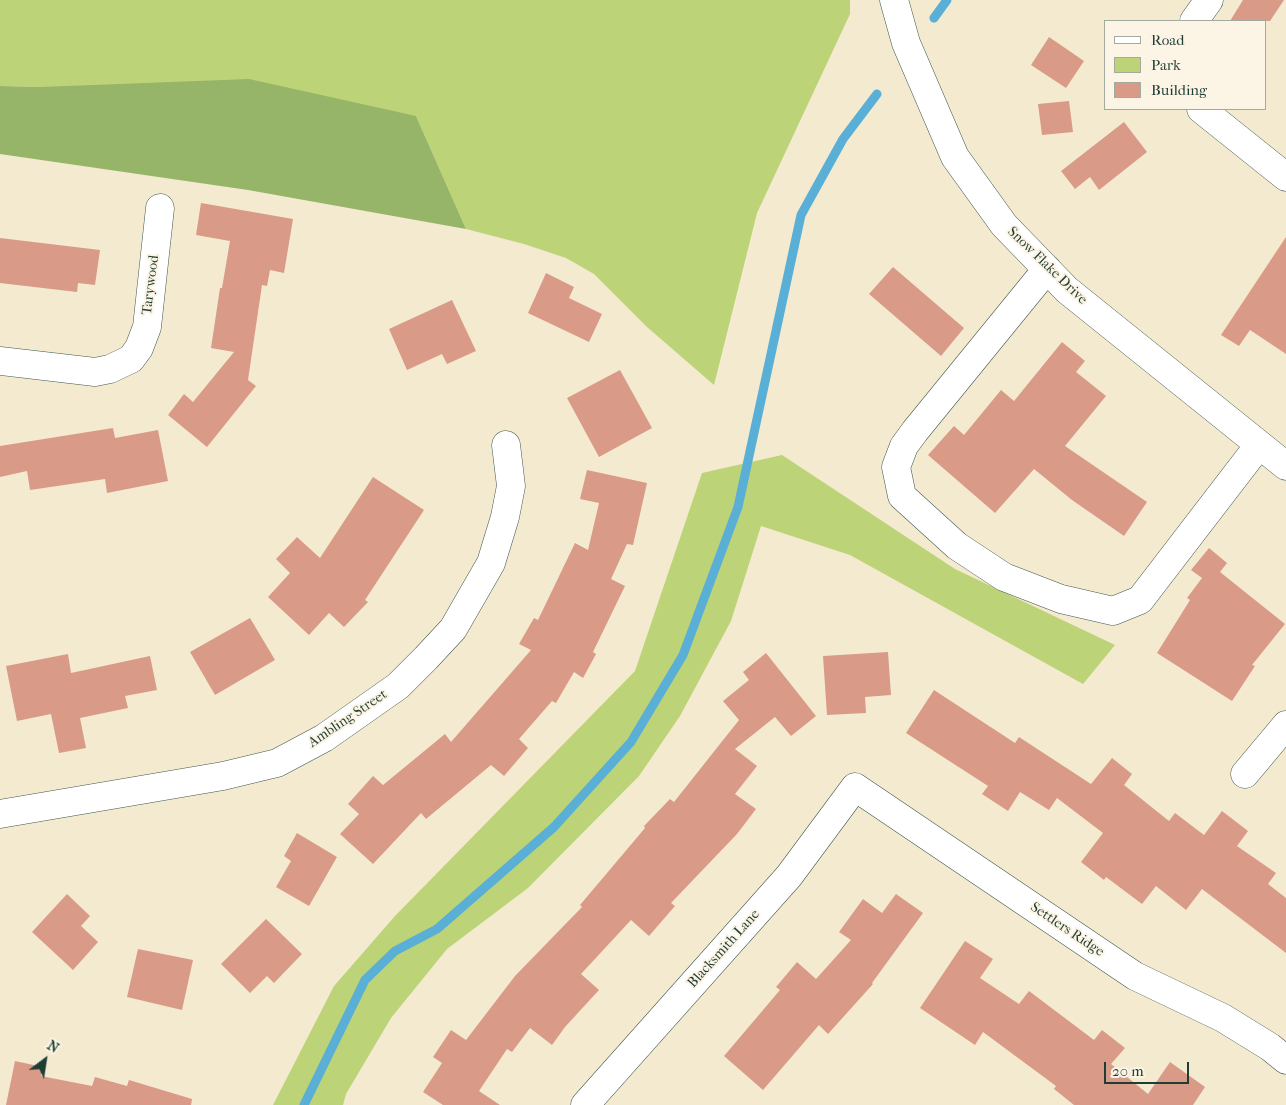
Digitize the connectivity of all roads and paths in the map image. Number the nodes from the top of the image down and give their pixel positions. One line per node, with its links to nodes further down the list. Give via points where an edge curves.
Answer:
1 (894, 0): 7 (street, Snow Flake Drive, via 906,43 955,157 1004,225)
2 (1209, 0): 3 (street)
3 (1195, 20)
4 (1202, 110): 5 (street)
5 (1286, 177)
6 (160, 208): 8 (street, Tarywood, via 146,327 140,348 131,359 95,372)
7 (1047, 269): 9 (street, Snow Flake Drive, via 1067,290); 9 (street, via 915,431 904,446 896,467 902,496 957,546 1004,577 1061,598 1113,611 1140,600)
8 (0, 361)
9 (1259, 444): 11 (street, Snow Flake Drive)
10 (506, 446): 15 (street, Ambling Street, via 510,486 505,517 491,563 453,629 398,686 324,738 276,763 223,776)
11 (1286, 466)
12 (1286, 725): 13 (street)
13 (1245, 774)
14 (855, 787): 16 (street, Settlers Ridge, via 1135,976 1223,1018); 17 (street, Blacksmith Lane, via 789,876)
15 (0, 814)
16 (1286, 1060)
17 (585, 1105)

